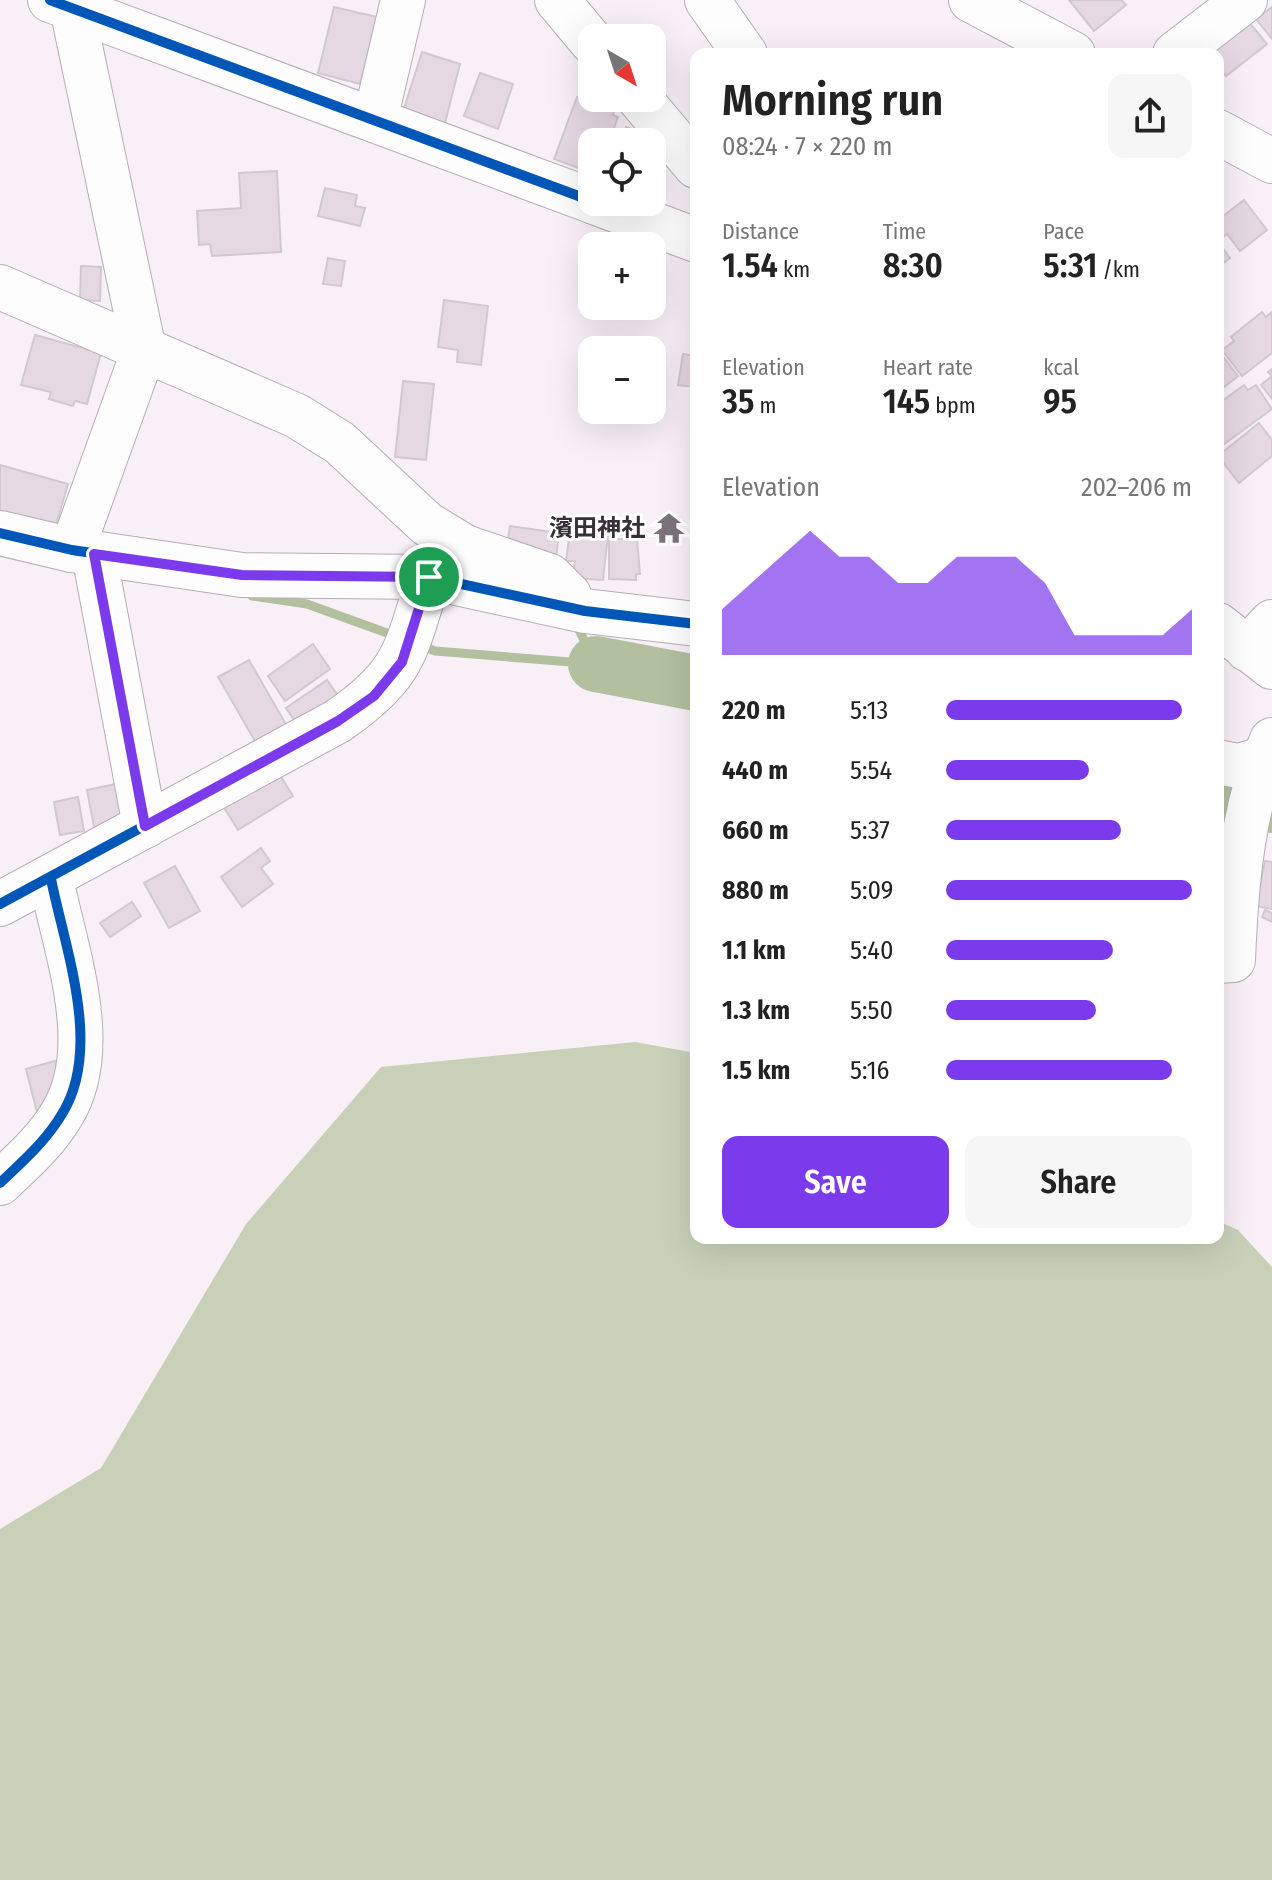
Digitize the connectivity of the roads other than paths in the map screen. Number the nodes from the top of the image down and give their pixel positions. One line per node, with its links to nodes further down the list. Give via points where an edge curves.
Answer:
1 (403, 0): 12 (street)
2 (557, 0): 7 (street)
3 (707, 0): 8 (street)
4 (971, 0): 9 (street)
5 (1245, 0): 10 (street)
6 (61, 4): 12 (street); 20 (street)
7 (578, 25)
8 (741, 48)
9 (1062, 48)
10 (1183, 48)
11 (651, 112): 14 (street)
12 (375, 120): 16 (street)
13 (1224, 135): 15 (street)
14 (690, 159)
15 (1272, 161)
16 (578, 196)
17 (631, 216): 18 (street)
18 (690, 238)
19 (0, 287): 20 (street)
20 (144, 350): 22 (street); 24 (street, via 297,416 340,443 427,524 465,547 550,576)
21 (0, 533): 22 (street)
22 (90, 562): 23 (street, via 242,575); 28 (street)
23 (429, 577): 24 (street); 28 (street, via 402,662 374,696)
24 (585, 611): 25 (street)
25 (690, 623)
26 (1224, 763): 27 (street)
27 (1261, 773): 31 (street, via 1236,890 1233,960)
28 (145, 826): 29 (street)
29 (51, 879): 30 (street); 32 (street, via 82,1029 79,1071 64,1111 44,1141)
30 (0, 904)
31 (1224, 961)
32 (0, 1183)

